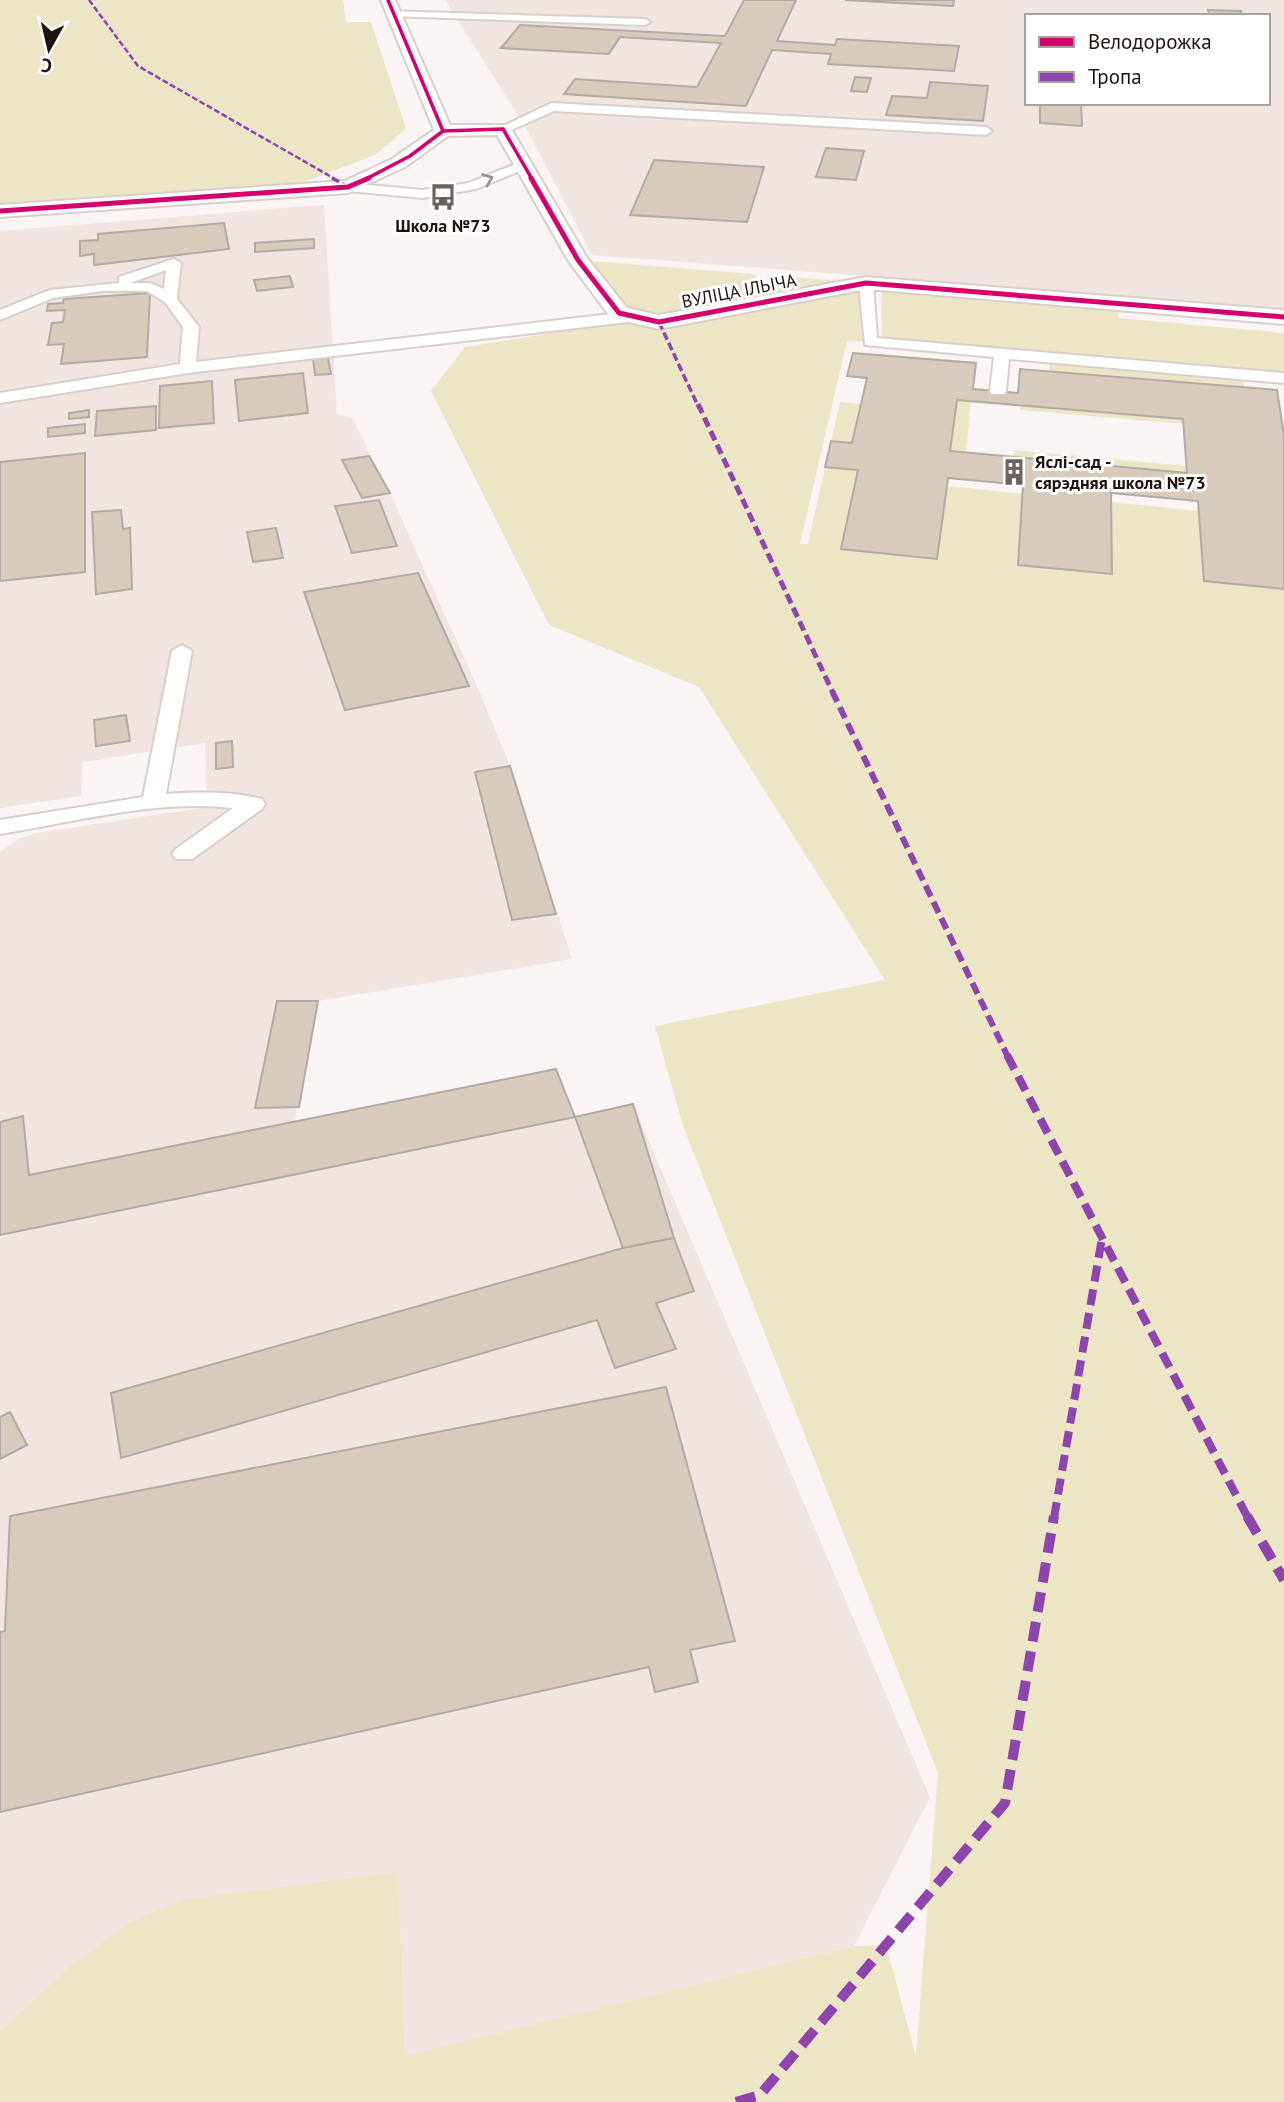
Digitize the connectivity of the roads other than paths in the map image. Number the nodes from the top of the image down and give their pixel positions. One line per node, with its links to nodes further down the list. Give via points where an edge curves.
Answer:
1 (389, 6): 2 (lane); 4 (street)
2 (645, 22)
3 (503, 129): 4 (street); 5 (lane, via 551,107); 6 (street)
4 (443, 131): 7 (street, via 393,168)
5 (986, 131)
6 (523, 165): 7 (lane, one-way to 6, via 423,194 471,186); 15 (street, via 578,260 619,313)
7 (348, 187): 8 (street)
8 (0, 211)
9 (767, 275): 12 (street)
10 (866, 283): 12 (street, ВУЛІЦА ІЛЬІЧА); 16 (street, ВУЛІЦА ІЛЬІЧА); 17 (lane, via 870,342)
11 (102, 288): 13 (lane, via 150,287); 13 (lane, via 174,263); 14 (lane, via 50,294)
12 (785, 298): 15 (street, ВУЛІЦА ІЛЬІЧА, via 659,322)
13 (170, 299): 18 (lane, via 191,327)
14 (0, 315)
15 (628, 317): 18 (lane)
16 (1284, 317)
17 (1002, 354): 19 (lane); 20 (lane)
18 (188, 369): 21 (lane)
19 (1284, 378)
20 (998, 391)
21 (0, 398)
22 (182, 651): 23 (lane)
23 (153, 802): 24 (lane); 25 (lane, via 206,798 254,804)
24 (0, 827)
25 (184, 853)

